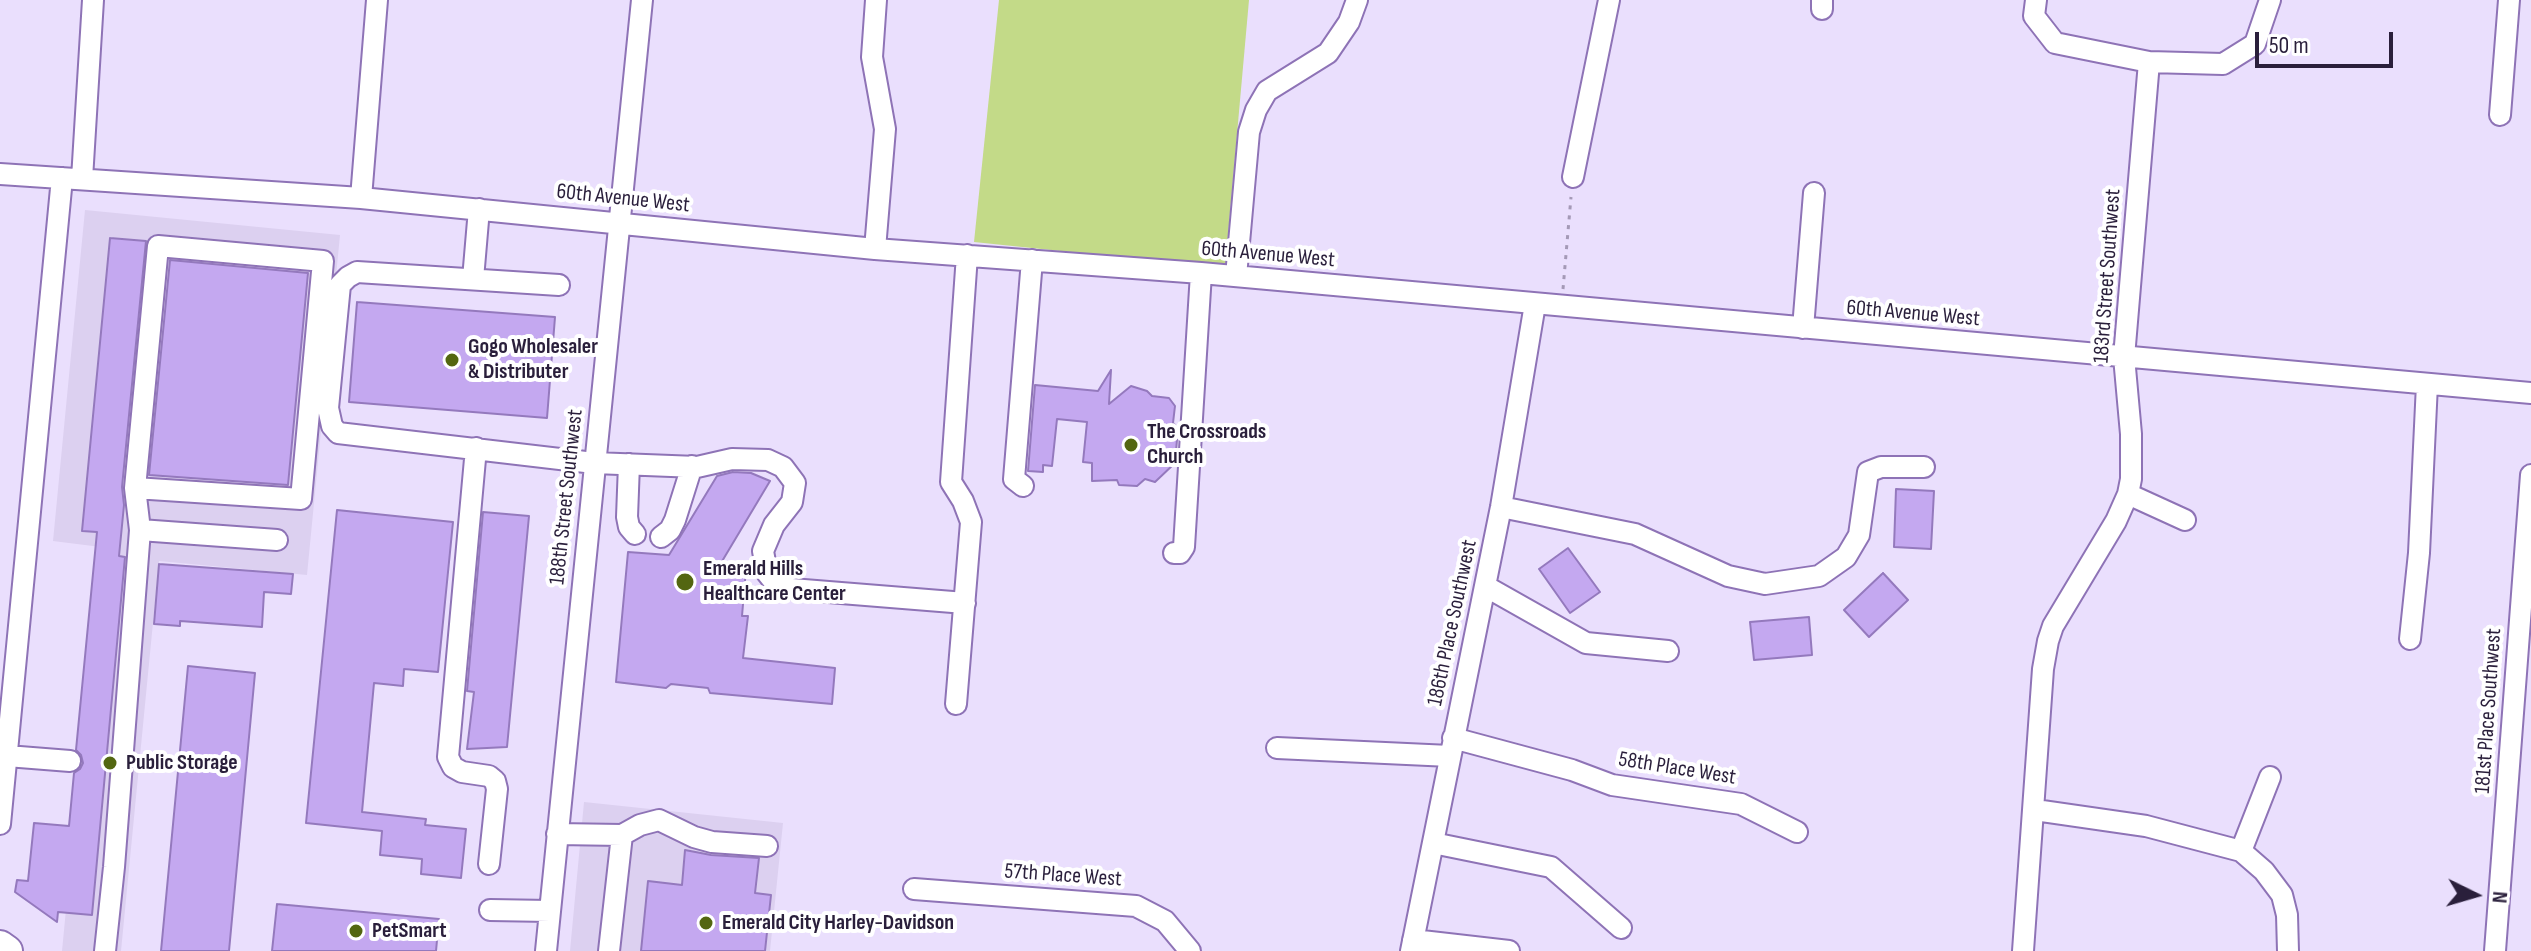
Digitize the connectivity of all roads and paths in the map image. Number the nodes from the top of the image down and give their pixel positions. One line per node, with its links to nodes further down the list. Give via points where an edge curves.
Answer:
1 (93, 0): 14 (street)
2 (377, 0): 16 (street)
3 (642, 0): 18 (street, 188th Street Southwest)
4 (876, 0): 19 (street, via 872,57 885,129)
5 (1357, 0): 23 (street, via 1328,53 1267,91 1256,110 1249,132)
6 (1609, 0): 13 (street)
7 (2036, 0): 10 (street, via 2034,16 2055,43)
8 (2270, 0): 10 (street, via 2255,44 2223,64)
9 (2509, 0): 11 (street)
10 (2149, 62): 29 (street, 183rd Street Southwest)
11 (2500, 115)
12 (0, 174): 14 (street, 60th Avenue West)
13 (1573, 177): 27 (path)
14 (72, 178): 16 (street, 60th Avenue West); 50 (street)
15 (1814, 193): 28 (street)
16 (361, 198): 17 (street, 60th Avenue West)
17 (479, 209): 18 (street, 60th Avenue West); 24 (street)
18 (618, 222): 19 (street, 60th Avenue West); 33 (street, 188th Street Southwest)
19 (875, 249): 20 (street, 60th Avenue West)
20 (967, 255): 21 (street, 60th Avenue West); 51 (street, via 951,482 971,522)
21 (1032, 260): 22 (street, 60th Avenue West); 38 (street, via 1014,479)
22 (1201, 273): 23 (street, 60th Avenue West); 47 (street, via 1184,547)
23 (1236, 276): 26 (street, 60th Avenue West)
24 (473, 279): 25 (street); 32 (street, via 357,272 348,277 340,285 328,408 338,433)
25 (559, 285)
26 (1535, 304): 27 (street, 60th Avenue West); 41 (street, 186th Place Southwest)
27 (1561, 307): 28 (street, 60th Avenue West)
28 (1803, 328): 29 (street, 60th Avenue West)
29 (2124, 357): 30 (street, 60th Avenue West); 40 (street, 183rd Street Southwest, via 2133,459)
30 (2427, 384): 31 (street, 60th Avenue West); 52 (street)
31 (2531, 393)
32 (476, 448): 33 (street); 69 (street, via 448,757 462,772 495,781)
33 (594, 463): 34 (street); 64 (street, 188th Street Southwest)
34 (629, 464): 35 (street); 44 (street, via 627,517)
35 (692, 466): 45 (street, via 675,520); 51 (street, via 768,460 783,467 795,483 792,502 763,551 767,573 779,588)
36 (1924, 467): 41 (street, via 1868,472 1859,535 1846,557 1819,576 1765,584 1728,576 1635,534)
37 (2531, 475): 84 (street, 181st Place Southwest)
38 (1023, 486)
39 (135, 488): 39 (street, via 158,246 323,261 301,499); 43 (street)
40 (2128, 494): 42 (street); 61 (street, 183rd Street Southwest, via 2048,641)
41 (1501, 507): 48 (street, 186th Place Southwest)
42 (2185, 520)
43 (140, 530): 46 (street); 77 (street)
44 (635, 534)
45 (661, 537)
46 (277, 540)
47 (1174, 553)
48 (1485, 586): 53 (street, via 1586,643); 56 (street, 186th Place Southwest)
49 (0, 597): 50 (street)
50 (22, 598): 54 (street)
51 (965, 603): 55 (street)
52 (2410, 639)
53 (1668, 651)
54 (7, 684): 58 (street)
55 (956, 704)
56 (1452, 747): 57 (street, 58th Place West); 63 (street, 58th Place West, via 1572,770 1612,785 1741,804); 66 (street, 186th Place Southwest)
57 (1277, 748)
58 (7, 756): 59 (street); 62 (street)
59 (70, 761)
60 (2270, 777): 68 (street)
61 (2035, 810): 68 (street, via 2146,826); 82 (street, 183rd Street Southwest)
62 (0, 824)
63 (1797, 832)
64 (557, 834): 65 (street); 72 (street, 188th Street Southwest)
65 (622, 835): 67 (street, via 659,820 712,842); 79 (street)
66 (1433, 843): 73 (street, via 1551,867); 74 (street, 186th Place Southwest)
67 (767, 846)
68 (2241, 851): 83 (street, via 2282,895)
69 (489, 864)
70 (914, 889): 80 (street, 57th Place West, via 1136,906 1165,921)
71 (490, 910): 72 (street)
72 (550, 911): 78 (street, 188th Street Southwest)
73 (1621, 928)
74 (1412, 945): 81 (street)
75 (0, 946): 76 (highway)
76 (7, 951)
77 (105, 951)
78 (546, 951)
79 (609, 951)
80 (1190, 951)
81 (1509, 951)
82 (2023, 951)
83 (2288, 951)
84 (2495, 951)

